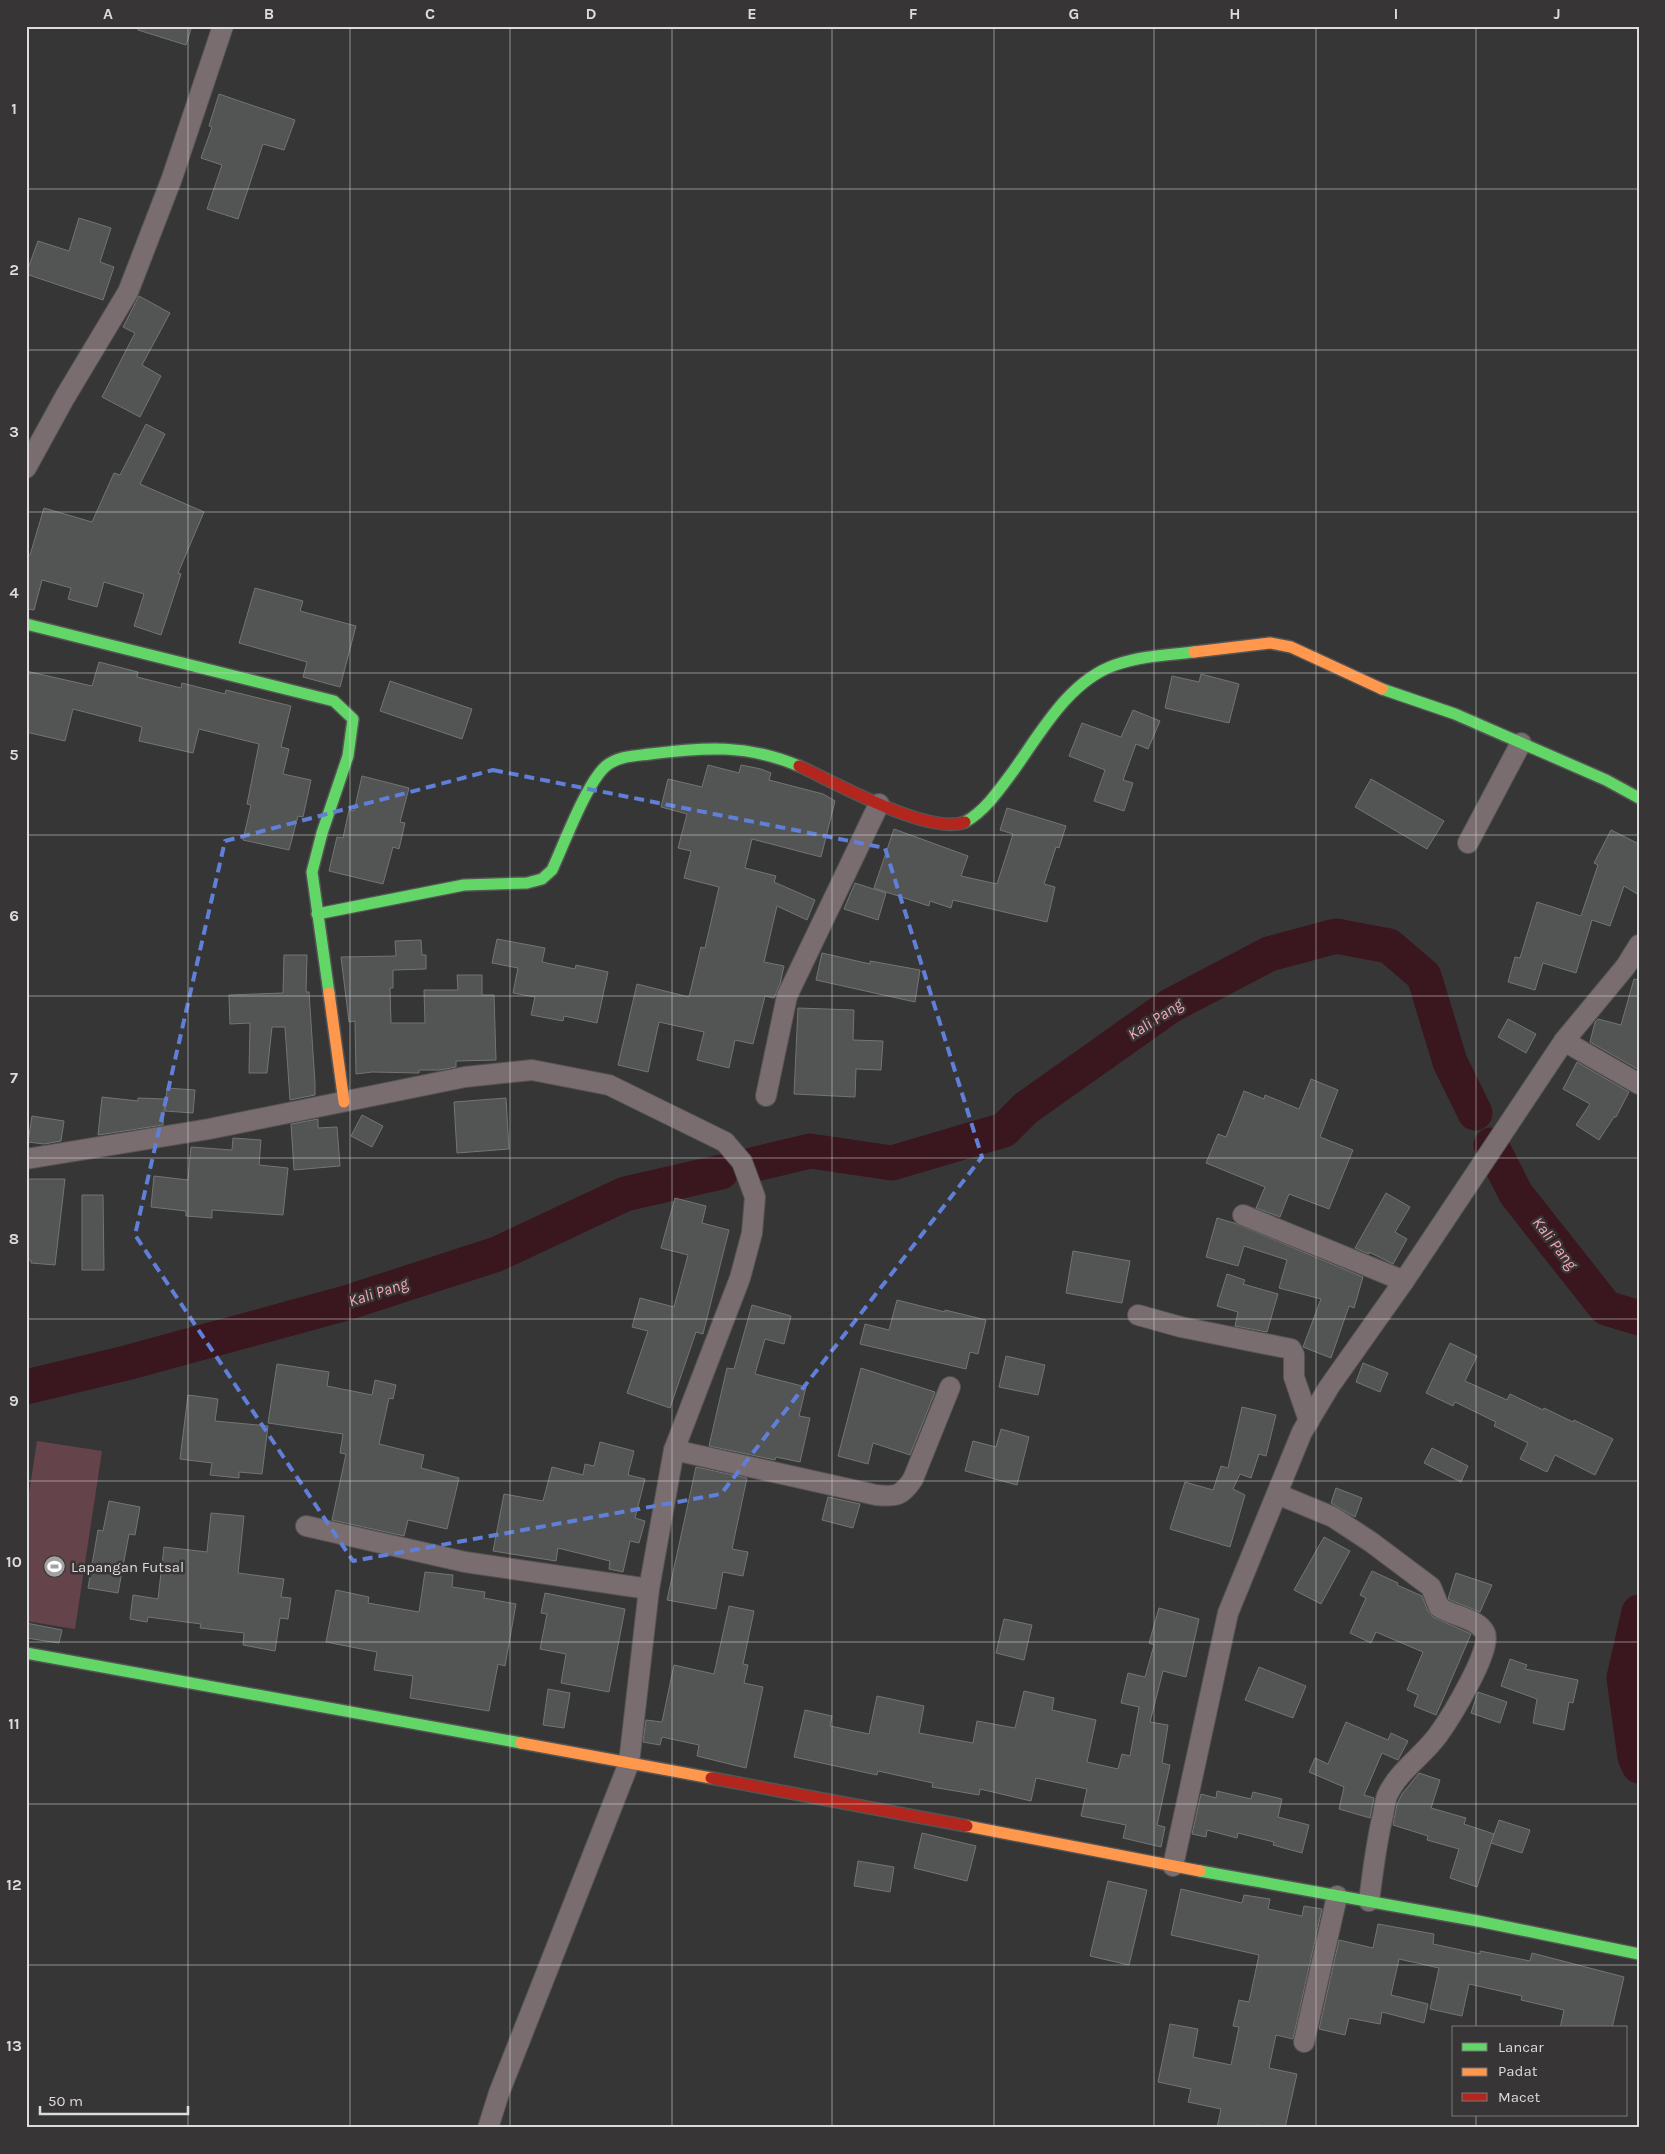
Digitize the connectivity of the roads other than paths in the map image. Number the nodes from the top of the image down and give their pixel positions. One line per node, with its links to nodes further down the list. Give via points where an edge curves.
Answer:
1 (223, 26): 2 (street, via 172,178 128,292)
2 (26, 468)
3 (26, 624): 8 (street, via 334,700 345,709 353,718 353,734 314,852 312,872)
4 (1522, 743): 5 (street); 6 (street, via 1455,714 1390,692 1292,647 1270,642 1110,666 1086,682 1057,711 1001,787 978,813 961,824 950,826); 7 (street)
5 (1639, 798)
6 (879, 804): 8 (street, via 780,759 751,751 722,748 619,758 606,766 593,781 552,870 542,879 527,883 464,885); 12 (street, via 787,996)
7 (1468, 843)
8 (317, 914): 13 (street)
9 (1639, 945): 10 (street, via 1626,966)
10 (1564, 1041): 11 (street); 16 (street)
11 (1639, 1084)
12 (766, 1096)
13 (344, 1102): 14 (street, via 208,1129); 20 (street, via 465,1077 532,1070 609,1084 725,1142 742,1162 755,1197 752,1233 740,1278)
14 (26, 1159)
15 (1242, 1214): 16 (street)
16 (1404, 1281): 19 (street, via 1329,1387)
17 (1138, 1315): 19 (street, via 1291,1349 1294,1377)
18 (950, 1387): 20 (street, via 913,1480 899,1495 876,1495)
19 (1309, 1421): 21 (street)
20 (674, 1450): 23 (street)
21 (1278, 1493): 26 (street, via 1228,1613); 28 (street, via 1333,1517 1371,1542 1431,1587 1439,1607 1477,1625 1486,1636 1483,1652 1461,1699 1437,1736 1405,1770 1387,1796)
22 (306, 1526): 23 (street, via 465,1562)
23 (649, 1589): 25 (street)
24 (26, 1653): 25 (street)
25 (629, 1763): 26 (street); 31 (street)
26 (1173, 1866): 27 (street)
27 (1337, 1896): 28 (street); 30 (street)
28 (1369, 1901): 29 (street)
29 (1639, 1954)
30 (1304, 2042)
31 (488, 2128)

